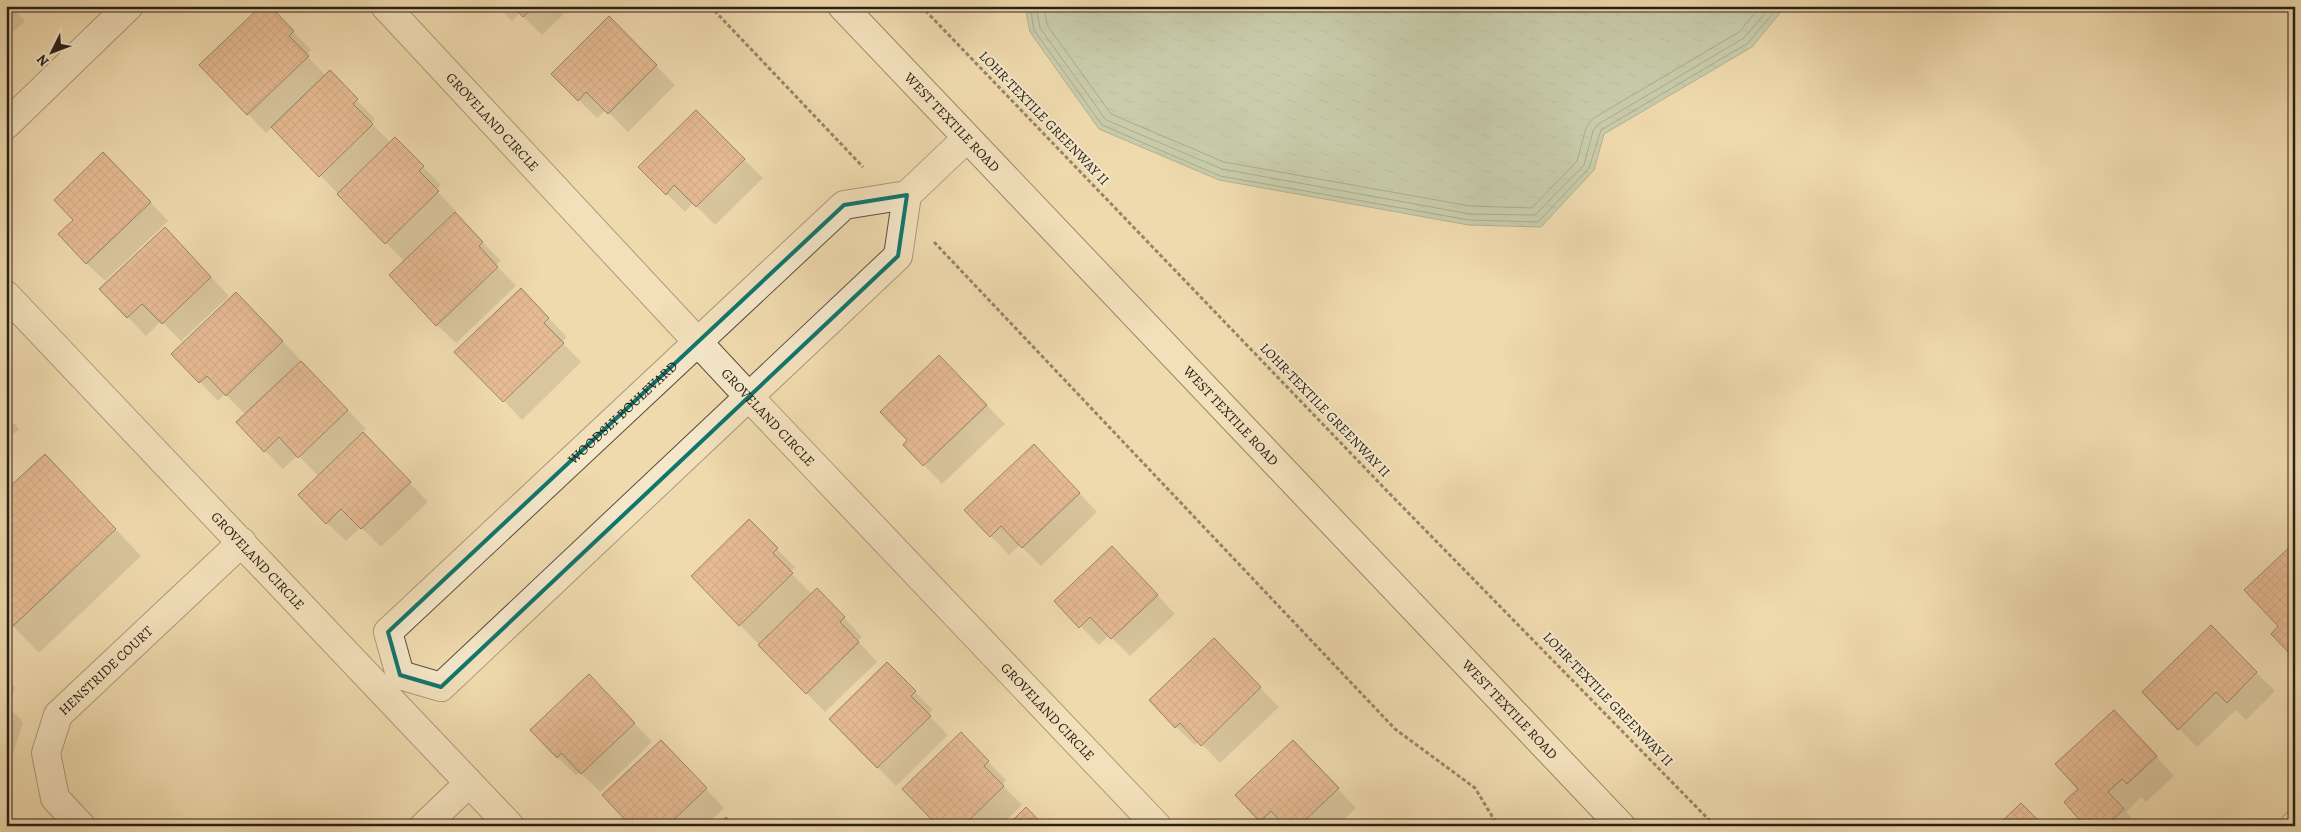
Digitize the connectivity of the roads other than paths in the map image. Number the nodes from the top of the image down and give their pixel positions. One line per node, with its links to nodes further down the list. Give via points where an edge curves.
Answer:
1 (129, 6): 4 (street)
2 (385, 6): 8 (street, GROVELAND CIRCLE)
3 (842, 6): 5 (street, WEST TEXTILE ROAD)
4 (6, 125)
5 (967, 138): 6 (street); 17 (street, WEST TEXTILE ROAD)
6 (901, 201): 8 (street, WOODSLY BOULEVARD, via 844,206); 9 (street, via 898,256)
7 (6, 294): 10 (street, GROVELAND CIRCLE)
8 (699, 341): 9 (street, GROVELAND CIRCLE); 11 (street, WOODSLY BOULEVARD, via 388,632)
9 (750, 397): 11 (street, via 441,687); 16 (street, GROVELAND CIRCLE)
10 (242, 542): 11 (street, GROVELAND CIRCLE); 13 (street, HENSTRIDE COURT, via 58,715 46,753 55,798)
11 (392, 683): 12 (street, GROVELAND CIRCLE)
12 (469, 782): 14 (street); 15 (street, GROVELAND CIRCLE)
13 (81, 826)
14 (424, 826)
15 (510, 826)
16 (1156, 826)
17 (1620, 826)

